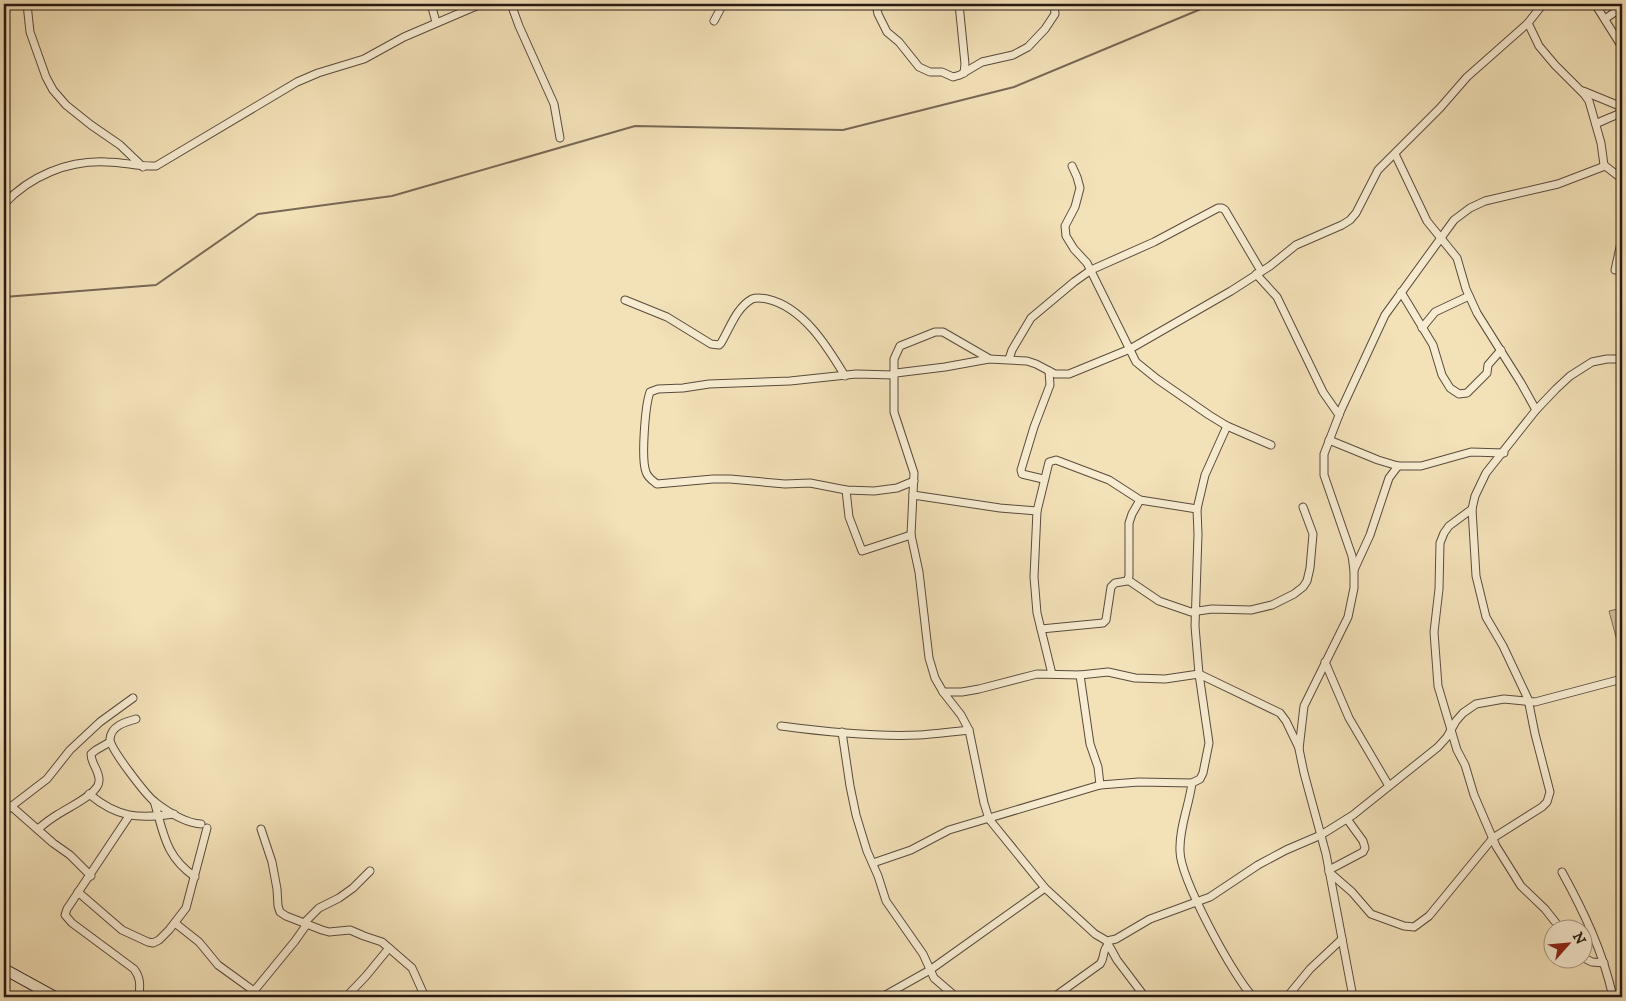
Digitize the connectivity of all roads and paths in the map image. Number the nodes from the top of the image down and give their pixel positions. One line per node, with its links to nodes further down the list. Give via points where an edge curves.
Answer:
1 (27, 4): 26 (street, via 30,32 53,90 66,105 120,145)
2 (431, 4): 14 (street)
3 (481, 4): 14 (street)
4 (511, 4): 22 (street, via 554,104)
5 (723, 4): 13 (street)
6 (876, 4): 17 (street, via 887,32 919,67 953,77)
7 (959, 4): 17 (street)
8 (1054, 4): 17 (street, via 1055,14 1028,48 982,62)
9 (1543, 4): 15 (street)
10 (1595, 4): 12 (street)
11 (1622, 7): 12 (street)
12 (1605, 19): 16 (street)
13 (714, 21)
14 (436, 22): 26 (street, via 364,59 318,72 297,82 171,159 156,166)
15 (1528, 24): 18 (street, via 1538,46); 23 (street, via 1467,77)
16 (1622, 47)
17 (964, 73)
18 (1580, 90): 19 (street); 21 (street, via 1588,101)
19 (1622, 107)
20 (1622, 112): 21 (street)
21 (1596, 124): 25 (street)
22 (560, 138)
23 (1395, 154): 30 (street, via 1422,211); 33 (street, via 1378,170 1350,220 1296,245)
24 (1072, 166): 31 (street, via 1080,188 1064,230)
25 (1605, 166): 27 (street); 30 (street, via 1558,184 1493,199 1470,208 1454,220)
26 (143, 167): 28 (street, via 84,162 41,176 16,190)
27 (1622, 179)
28 (4, 204)
29 (1622, 238): 32 (street)
30 (1441, 240): 34 (street); 35 (street, via 1457,258)
31 (1091, 270): 33 (street, via 1220,208 1225,210); 38 (street); 41 (street, via 1031,318)
32 (1615, 270)
33 (1259, 273): 38 (street); 47 (street, via 1277,297 1322,392)
34 (1402, 292): 37 (street); 47 (street, via 1385,315)
35 (1469, 296): 37 (street, via 1435,312); 39 (street)
36 (625, 300): 45 (street, via 666,317 716,345 721,343 735,317 749,302 761,298 774,301 793,312 816,334)
37 (1422, 328): 39 (street, via 1433,345 1442,375 1450,388 1459,394 1467,393 1487,373 1488,364)
38 (1130, 349): 43 (street, via 1077,372 1062,375); 48 (street, via 1136,362 1157,379)
39 (1501, 350): 46 (street)
40 (989, 359): 41 (street); 44 (street); 44 (street, via 950,334 935,332 900,346 894,359)
41 (1009, 359): 43 (street, via 1036,364)
42 (1622, 359): 46 (street, via 1598,360 1583,367)
43 (1049, 371): 53 (street, via 1050,384 1021,470 1022,474)
44 (894, 375): 45 (street); 54 (street, via 894,412 912,464)
45 (845, 376): 55 (street, via 652,390 645,410 645,471 657,484 713,479 778,484 810,482)
46 (1536, 410): 51 (street)
47 (1339, 415): 49 (street)
48 (1227, 426): 50 (street); 59 (street, via 1205,475)
49 (1329, 440): 52 (street); 63 (street, via 1324,454 1324,475)
50 (1270, 445)
51 (1504, 453): 52 (street, via 1471,452 1421,466); 60 (street, via 1486,473)
52 (1398, 466): 63 (street, via 1389,478 1370,535)
53 (1043, 479): 57 (street, via 1049,462 1056,460 1108,480); 61 (street)
54 (914, 481): 55 (street, via 885,490); 56 (street)
55 (846, 490): 62 (street, via 849,517 862,551)
56 (913, 495): 61 (street); 62 (street)
57 (1140, 500): 59 (street); 64 (street, via 1129,523)
58 (1303, 507): 65 (street, via 1311,525 1313,542 1310,568 1303,587 1260,609)
59 (1197, 509): 65 (street)
60 (1472, 509): 74 (street, via 1474,568 1486,617); 78 (street, via 1449,526 1440,543 1434,643 1438,686)
61 (1037, 511): 66 (street, via 1034,596)
62 (911, 535): 72 (street, via 919,572 929,658)
63 (1354, 570): 67 (street, via 1348,617)
64 (1128, 580): 65 (street, via 1165,604); 66 (street, via 1111,587 1108,617 1103,623)
65 (1195, 612): 69 (street)
66 (1041, 629): 68 (street)
67 (1325, 662): 81 (street, via 1304,706); 84 (street, via 1348,718)
68 (1052, 674): 70 (street); 72 (street, via 1029,675 962,692)
69 (1199, 674): 70 (street, via 1165,679 1128,677 1108,672); 81 (street, via 1280,713); 82 (street, via 1209,743 1203,773)
70 (1080, 675): 83 (street)
71 (1622, 680): 74 (street)
72 (943, 692): 77 (street)
73 (133, 698): 87 (street, via 100,722 70,750 47,779)
74 (1528, 702): 78 (street, via 1504,699 1476,704 1463,713); 97 (street, via 1549,798 1542,807)
75 (136, 719): 80 (street, via 118,726)
76 (781, 726): 79 (street)
77 (969, 730): 79 (street, via 918,735); 92 (street)
78 (1451, 730): 84 (street, via 1438,747); 97 (street)
79 (842, 732): 98 (street, via 856,814)
80 (110, 742): 85 (street, via 92,754 99,780); 86 (street)
81 (1299, 749): 96 (street)
82 (1192, 783): 83 (street, via 1139,782); 106 (street, via 1180,858)
83 (1100, 786): 92 (street)
84 (1389, 786): 93 (street)
85 (89, 794): 90 (street, via 101,804); 94 (street)
86 (154, 801): 89 (street); 91 (street)
87 (11, 806): 88 (street); 94 (street)
88 (4, 812)
89 (174, 814): 91 (street); 103 (street, via 204,826)
90 (129, 816): 91 (street); 102 (street)
91 (158, 816): 103 (street, via 168,848 182,869)
92 (989, 819): 98 (street, via 949,830 911,850); 104 (street)
93 (1347, 819): 96 (street); 100 (street, via 1365,848)
94 (38, 829): 102 (street)
95 (262, 829): 109 (street, via 272,862 280,912)
96 (1321, 835): 100 (street); 106 (street, via 1286,850)
97 (1492, 838): 100 (street, via 1434,911 1414,927 1371,914); 107 (street, via 1522,886)
98 (873, 863): 116 (street, via 887,903 923,954)
99 (370, 871): 109 (street, via 339,898 319,908)
100 (1329, 871): 110 (street)
101 (1562, 872): 114 (street)
102 (91, 876): 105 (street)
103 (195, 877): 108 (street, via 186,908)
104 (1045, 888): 111 (street); 116 (street)
105 (78, 892): 108 (street, via 122,930 148,942 159,940); 119 (street, via 67,908 67,919 138,973)
106 (1198, 902): 111 (street, via 1150,919); 126 (street)
107 (1552, 918)
108 (175, 923): 117 (street, via 199,942 218,965)
109 (305, 923): 112 (street, via 329,932 350,930 382,942); 117 (street)
110 (1342, 939): 127 (street, via 1310,969); 128 (street)
111 (1108, 943): 124 (street, via 1100,964); 125 (street)
112 (389, 948): 120 (street); 121 (street, via 416,972)
113 (1594, 962): 114 (street)
114 (1604, 963): 129 (street)
115 (4, 969): 118 (main road)
116 (930, 970): 122 (street); 123 (street, via 937,981)
117 (255, 994)
118 (56, 997)
119 (139, 997)
120 (346, 997)
121 (425, 997)
122 (882, 997)
123 (956, 997)
124 (1054, 997)
125 (1144, 997)
126 (1252, 997)
127 (1287, 997)
128 (1353, 997)
129 (1613, 997)

